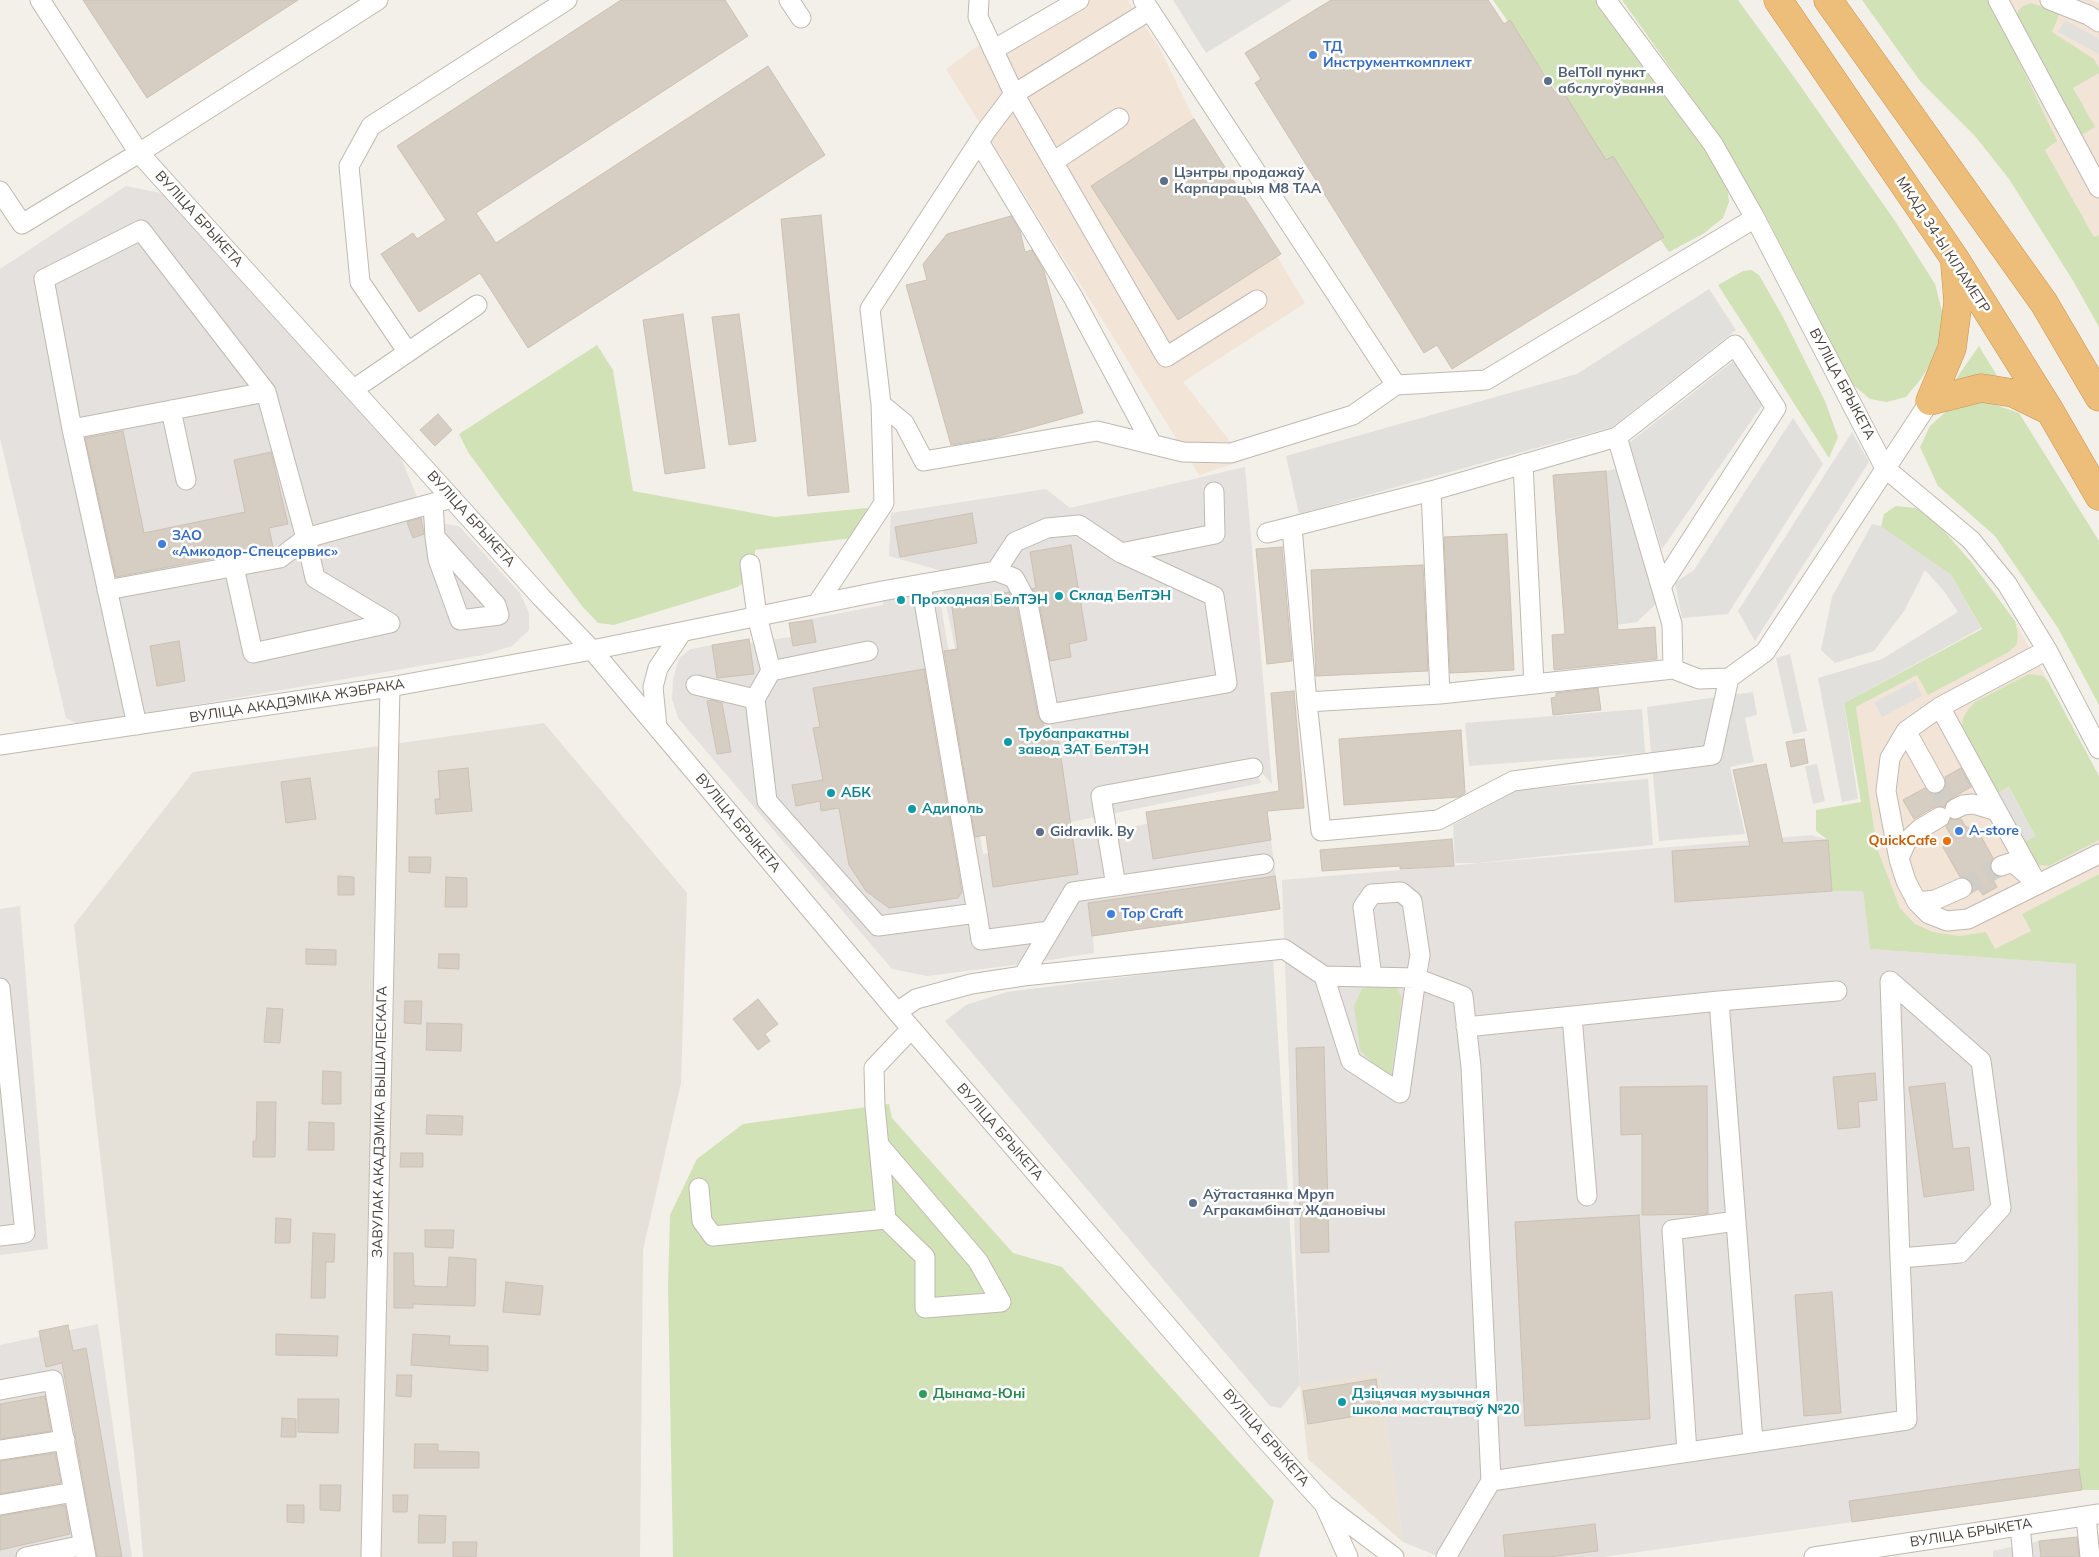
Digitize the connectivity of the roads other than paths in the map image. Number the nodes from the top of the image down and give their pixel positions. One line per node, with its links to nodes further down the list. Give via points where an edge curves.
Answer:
1 (40, 0): 19 (street, ВУЛІЦА БРЫКЕТА)
2 (378, 0): 19 (street)
3 (567, 0): 28 (street, via 371,126 348,166 360,282)
4 (789, 0): 13 (street)
5 (979, 0): 15 (street, via 978,17)
6 (1079, 0): 15 (street)
7 (1606, 0): 24 (street, ВУЛІЦА БРЫКЕТА, via 1713,144)
8 (1778, 0): 25 (highway, МКАД, 34-Ы КІЛАМЕТР)
9 (1828, 0): 32 (highway, via 2044,303)
10 (1998, 0): 21 (street)
11 (2050, 0): 14 (street)
12 (1146, 5): 16 (street); 29 (street)
13 (801, 18)
14 (2099, 22)
15 (993, 50): 16 (street)
16 (1014, 94): 18 (street); 20 (street)
17 (1120, 118): 20 (street)
18 (979, 142): 34 (street, via 870,309); 39 (street, via 1073,297)
19 (139, 153): 23 (street, via 22,224); 30 (street, ВУЛІЦА БРЫКЕТА)
20 (1053, 162): 26 (street, via 1166,358)
21 (2093, 165): 22 (street)
22 (2099, 188)
23 (0, 191)
24 (1755, 218): 29 (street, via 1486,380); 41 (street, ВУЛІЦА БРЫКЕТА)
25 (1955, 259): 33 (highway, via 1958,302 1952,348); 36 (highway, МКАД, 34-Ы КІЛАМЕТР)
26 (1258, 300)
27 (477, 305): 28 (street)
28 (407, 351): 30 (street)
29 (1396, 385): 39 (street, via 1353,415 1231,453 1183,452)
30 (354, 389): 46 (street, ВУЛІЦА БРЫКЕТА)
31 (266, 392): 35 (street); 37 (street, via 141,230 44,279); 51 (street)
32 (2099, 397)
33 (1930, 401): 36 (highway, via 1981,388 2012,392); 41 (street)
34 (881, 404): 39 (street, via 904,423 924,461 1097,432); 59 (street, via 884,503)
35 (171, 410): 37 (street); 42 (street)
36 (2050, 411): 45 (highway, МКАД, 34-Ы КІЛАМЕТР)
37 (72, 429): 58 (street)
38 (1617, 437): 40 (street); 57 (street); 57 (street, via 1735,345 1776,408)
39 (1152, 444)
40 (1523, 464): 43 (street); 68 (street)
41 (1885, 468): 63 (street, ВУЛІЦА БРЫКЕТА, via 1972,540 2007,584); 67 (street, via 1765,652)
42 (186, 480)
43 (1430, 490): 48 (street); 71 (street)
44 (1214, 492): 52 (street, via 1216,534)
45 (2099, 496)
46 (452, 498): 47 (street); 62 (street, ВУЛІЦА БРЫКЕТА)
47 (433, 504): 50 (street); 51 (street)
48 (1292, 527): 49 (street); 73 (street)
49 (1267, 533)
50 (435, 537)
51 (306, 538): 54 (street, via 280,558); 54 (street, via 316,578 390,623 253,652)
52 (1121, 553): 55 (street, via 1079,525 1047,528 1015,542); 55 (street, via 1214,596 1227,683 1049,714 1028,604 1014,578)
53 (750, 564): 60 (street)
54 (234, 567): 58 (street)
55 (996, 571): 56 (street, ВУЛІЦА АКАДЭМІКА ЖЭБРАКА)
56 (921, 584): 59 (street, ВУЛІЦА АКАДЭМІКА ЖЭБРАКА); 91 (street)
57 (1662, 585): 65 (street, via 1672,624)
58 (107, 590): 75 (street)
59 (817, 604): 60 (street, ВУЛІЦА АКАДЭМІКА ЖЭБРАКА)
60 (758, 616): 61 (street, ВУЛІЦА АКАДЭМІКА ЖЭБРАКА); 66 (street)
61 (682, 632): 62 (street, ВУЛІЦА АКАДЭМІКА ЖЭБРАКА); 76 (street, via 658,668 653,687)
62 (592, 650): 70 (street, ВУЛІЦА АКАДЭМІКА ЖЭБРАКА); 76 (street, ВУЛІЦА БРЫКЕТА)
63 (2047, 650): 74 (street); 79 (street, ВУЛІЦА БРЫКЕТА)
64 (868, 651): 66 (street)
65 (1673, 669): 67 (street, via 1699,678); 68 (street)
66 (771, 671): 72 (street)
67 (1730, 678): 73 (street, via 1712,755 1513,781 1438,820 1321,831)
68 (1534, 684): 71 (street)
69 (696, 685): 72 (street)
70 (390, 687): 75 (street, ВУЛІЦА АКАДЭМІКА ЖЭБРАКА); 125 (street, ЗАВУЛАК АКАДЭМІКА ВЫШАЛЕСКАГА)
71 (1440, 694): 73 (street)
72 (755, 699): 91 (street, via 767,800 878,926)
73 (1307, 702)
74 (1940, 707): 77 (street); 82 (street)
75 (137, 724): 78 (street, ВУЛІЦА АКАДЭМІКА ЖЭБРАКА)
76 (657, 727): 100 (street, ВУЛІЦА БРЫКЕТА)
77 (1906, 731): 81 (street); 84 (street, via 1890,758 1886,791)
78 (0, 745)
79 (2099, 749)
80 (1253, 768): 88 (street, via 1101,796)
81 (1935, 783)
82 (1997, 811): 84 (street, via 1972,804 1963,805 1920,829 1906,842); 87 (street)
83 (2099, 854): 87 (street)
84 (1899, 859): 90 (street)
85 (1264, 864): 88 (street)
86 (2001, 866): 87 (street, via 2016,865)
87 (2037, 884): 90 (street, via 1968,919 1947,921 1929,914)
88 (1116, 886): 92 (street, via 1073,892)
89 (1962, 888): 90 (street, via 1935,900)
90 (1917, 902)
91 (977, 913): 92 (street, via 981,940)
92 (1050, 931): 93 (street)
93 (1023, 976): 94 (street, via 1284,949); 100 (street, via 971,984 916,999)
94 (1324, 976): 95 (street); 96 (street, via 1351,1061 1400,1093)
95 (1372, 977): 96 (street); 96 (street, via 1363,907 1372,894 1401,892 1412,902 1420,955)
96 (1416, 978): 102 (street, via 1463,996)
97 (0, 988): 104 (street)
98 (1837, 991): 99 (street)
99 (1719, 1001): 101 (street); 109 (street)
100 (896, 1012): 103 (street, ВУЛІЦА БРЫКЕТА)
101 (1572, 1016): 102 (street); 107 (street)
102 (1466, 1027): 117 (street, via 1471,1067)
103 (911, 1029): 105 (street, via 874,1068); 120 (street, ВУЛІЦА БРЫКЕТА)
104 (4, 1064): 110 (street, via 25,1233)
105 (879, 1145): 108 (street); 108 (street, via 978,1261 1001,1302 925,1308 925,1257)
106 (699, 1188): 108 (street, via 702,1221 713,1236)
107 (1587, 1196)
108 (886, 1219)
109 (1736, 1221): 114 (street); 116 (street, via 1672,1230)
110 (0, 1236)
111 (1900, 1258): 111 (street, via 1960,1253 2001,1208 1981,1061 1890,981); 114 (street, via 1907,1420)
112 (0, 1390): 113 (street, via 53,1380)
113 (64, 1440): 115 (street); 118 (street)
114 (1753, 1442): 116 (street)
115 (0, 1450)
116 (1687, 1452): 117 (street)
117 (1491, 1481): 128 (street)
118 (74, 1492): 119 (street); 123 (street)
119 (0, 1505)
120 (1325, 1505): 126 (street, ВУЛІЦА БРЫКЕТА); 127 (street, ВУЛІЦА БРЫКЕТА)
121 (2092, 1515): 122 (street, ВУЛІЦА БРЫКЕТА); 131 (street)
122 (2020, 1526): 129 (street, ВУЛІЦА БРЫКЕТА); 130 (street)
123 (85, 1551): 124 (street)
124 (26, 1557)
125 (370, 1557)
126 (1348, 1557)
127 (1394, 1557)
128 (1446, 1557)
129 (1814, 1557)
130 (2023, 1557)
131 (2090, 1557)

